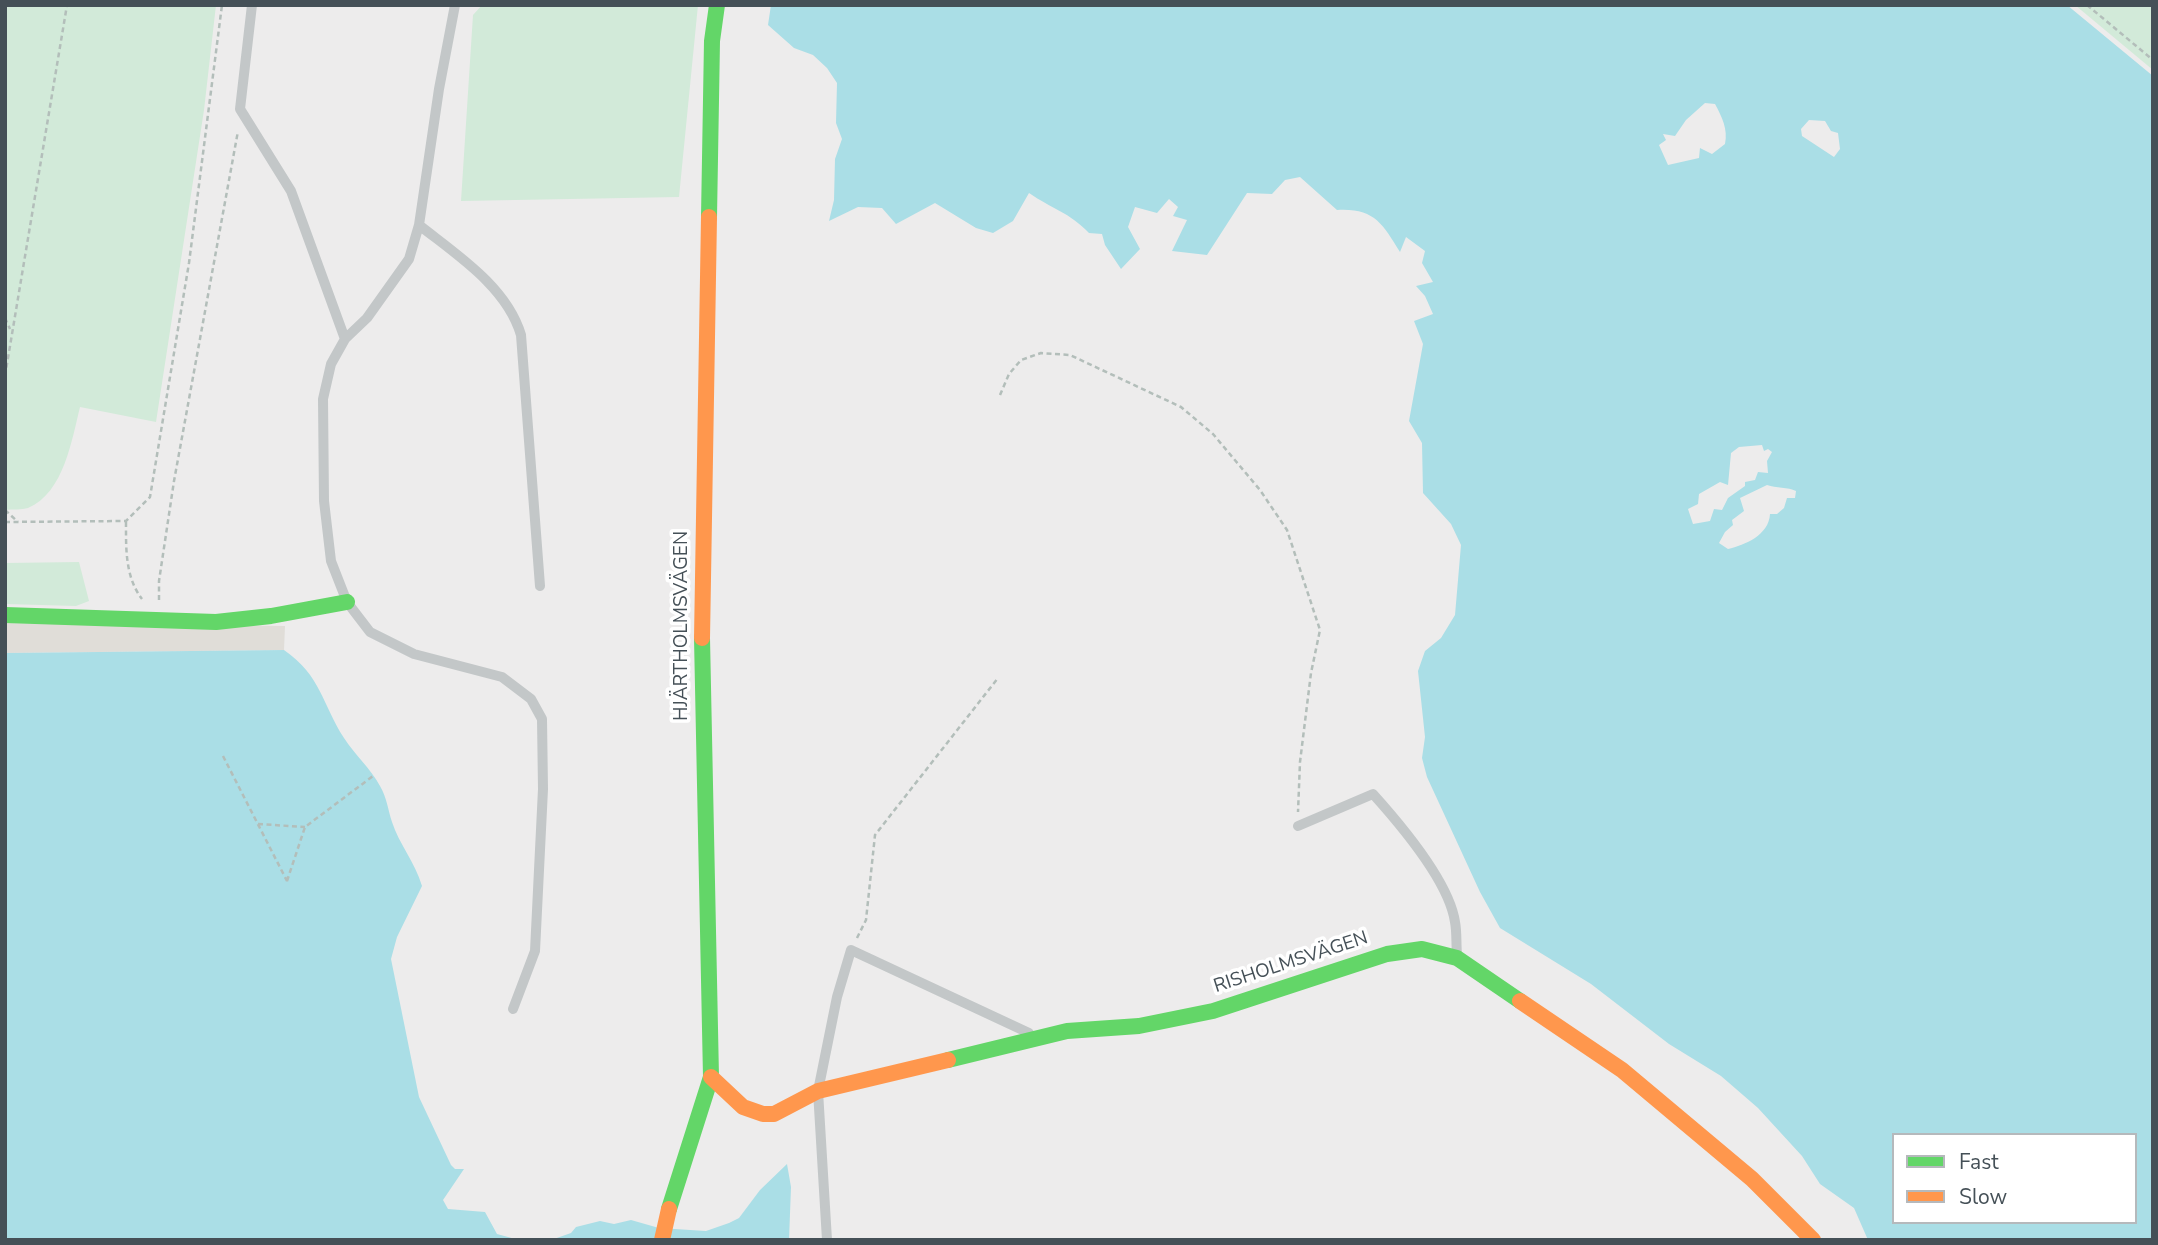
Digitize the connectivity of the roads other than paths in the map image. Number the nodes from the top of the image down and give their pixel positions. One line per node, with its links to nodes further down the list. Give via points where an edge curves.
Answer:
1 (251, 5): 5 (lane, via 240,109 291,191)
2 (455, 5): 4 (lane)
3 (718, 5): 13 (street, HJÄRTHOLMSVÄGEN, via 712,41 702,627)
4 (419, 225): 5 (lane, via 410,259 367,318); 6 (lane, via 474,269 515,315 521,335)
5 (345, 339): 7 (lane, via 331,364 323,398 324,501 331,561)
6 (540, 586)
7 (347, 602): 8 (street, via 245,620); 11 (lane, via 370,632 414,654 502,677 531,699 542,719 535,951)
8 (5, 615)
9 (1298, 826): 10 (lane, via 1373,794 1397,820 1442,888 1455,919)
10 (1457, 958): 12 (street, RISHOLMSVÄGEN, via 1422,949 1387,954 1213,1011); 17 (street, RISHOLMSVÄGEN, via 1622,1070 1752,1179)
11 (513, 1009)
12 (1040, 1038): 14 (street, RISHOLMSVÄGEN); 14 (lane, via 851,950 836,997)
13 (711, 1077): 14 (street, RISHOLMSVÄGEN, via 726,1098 751,1111 782,1113); 15 (street, HJÄRTHOLMSVÄGEN, bridge)
14 (818, 1091): 16 (lane)
15 (662, 1240)
16 (827, 1240)
17 (1813, 1240)

